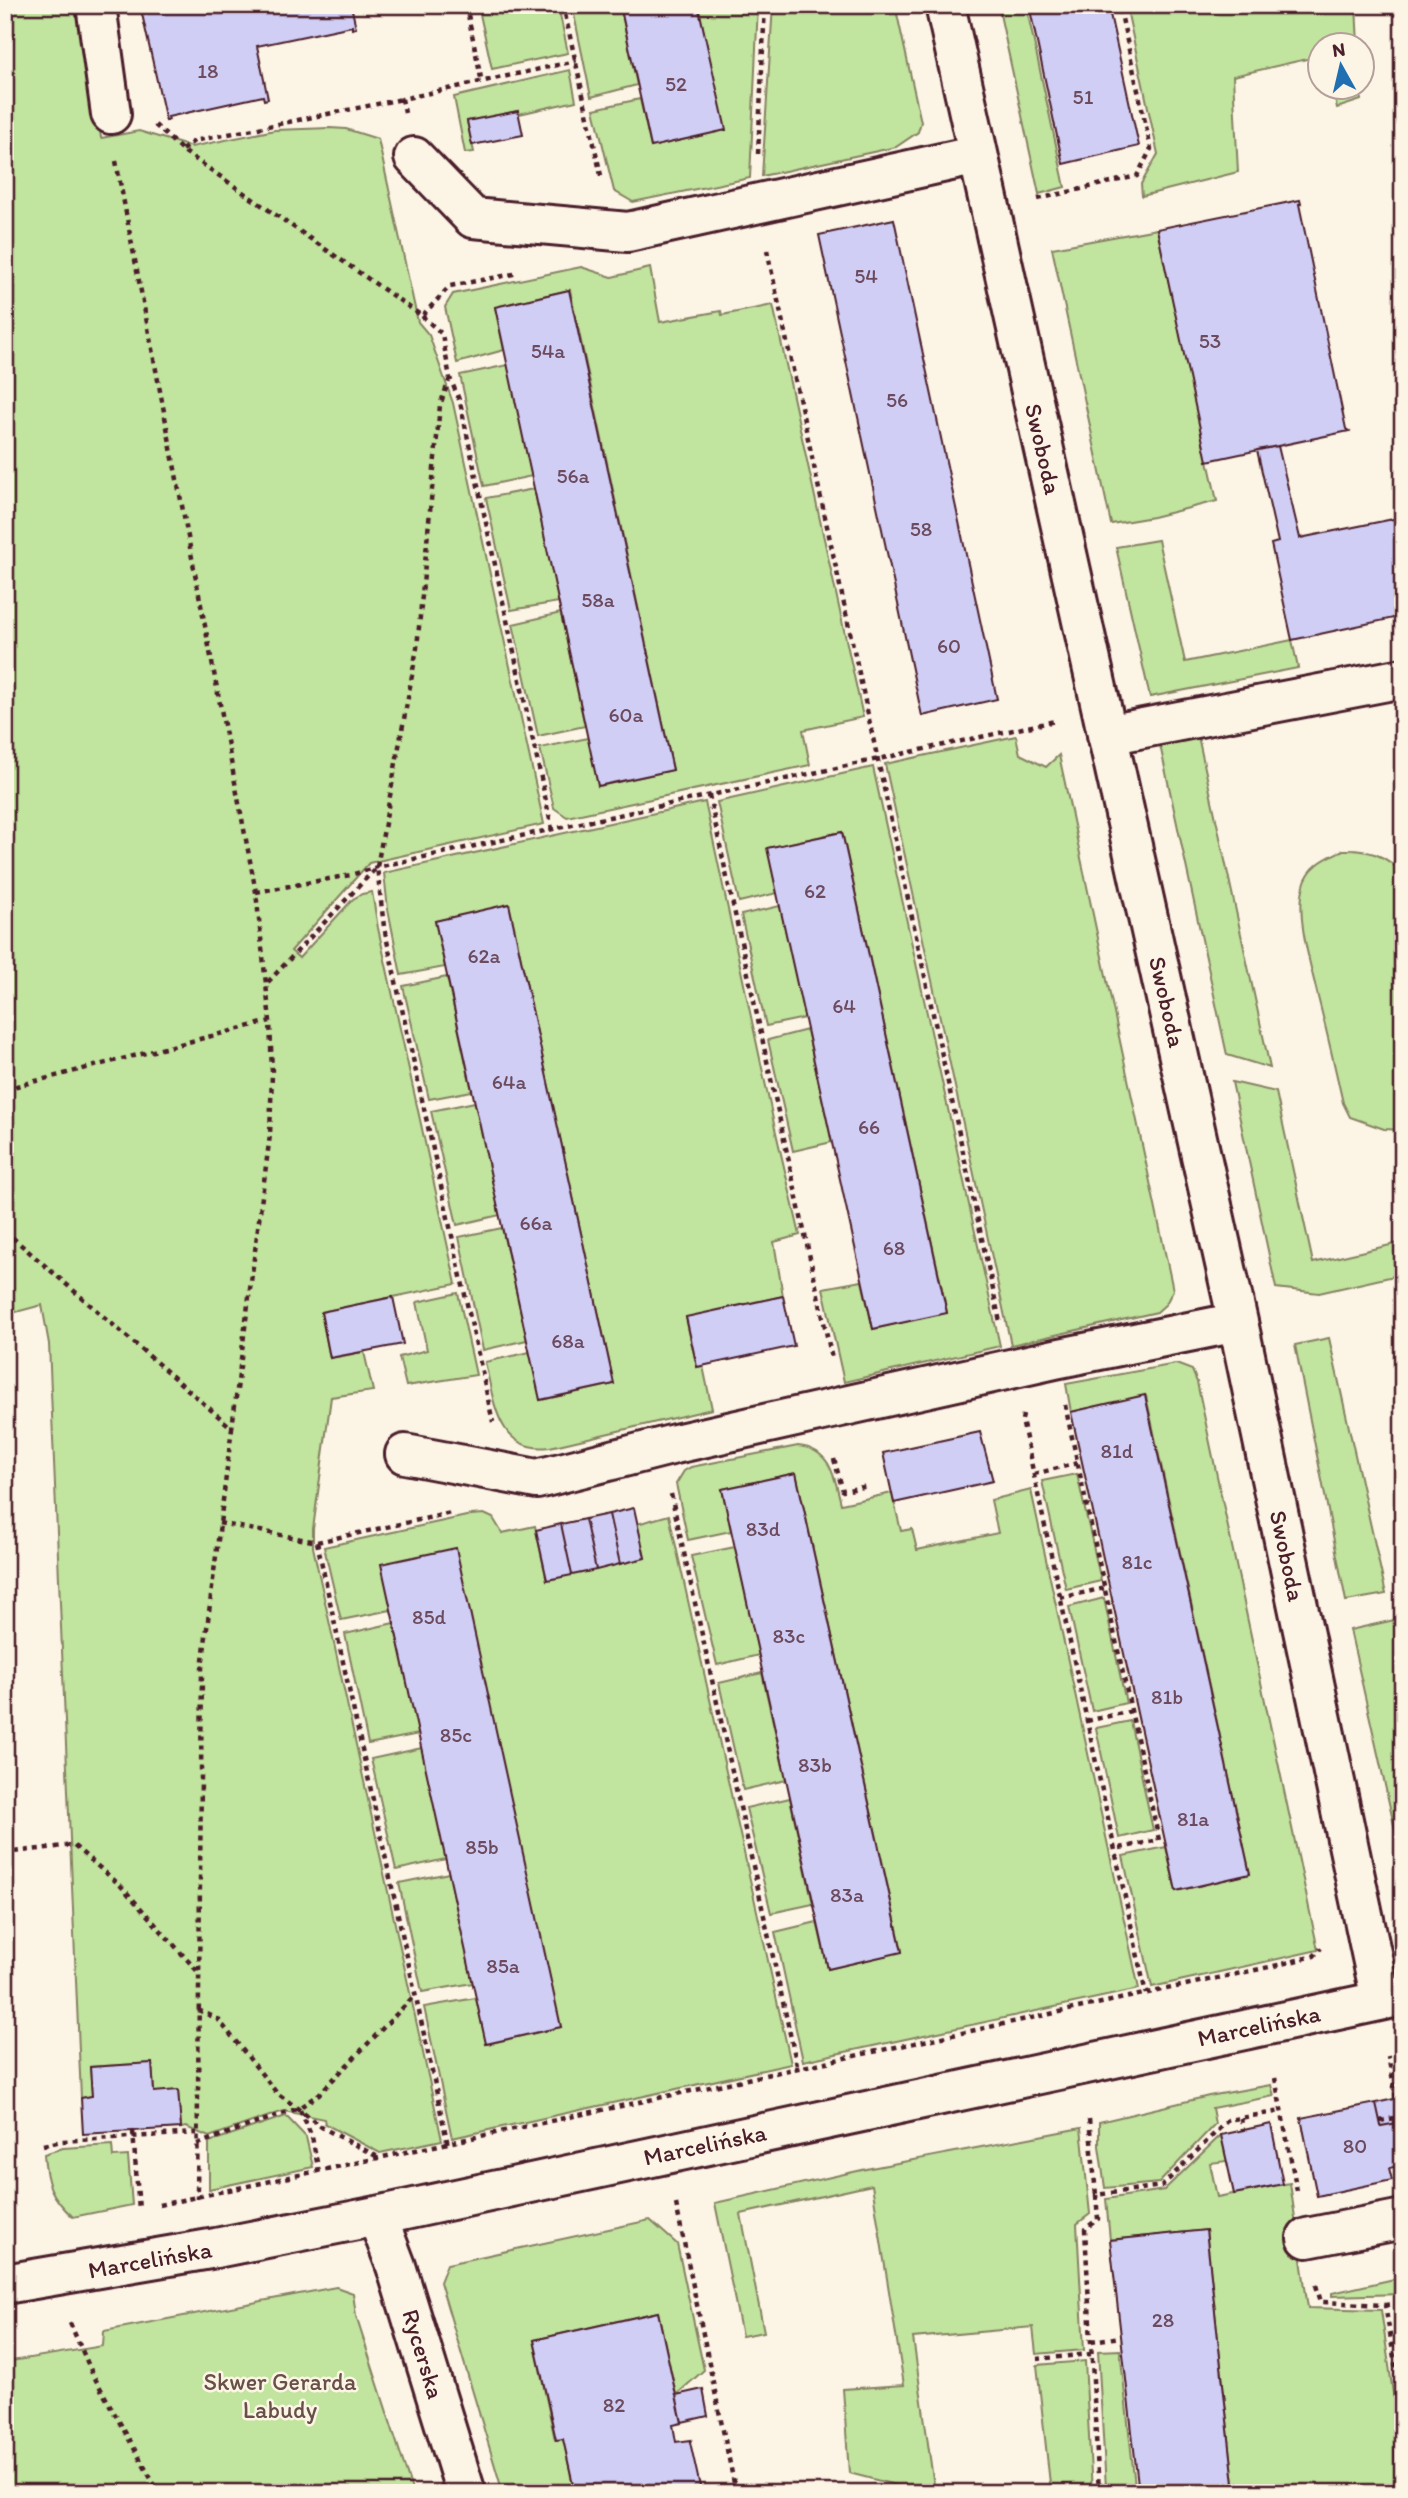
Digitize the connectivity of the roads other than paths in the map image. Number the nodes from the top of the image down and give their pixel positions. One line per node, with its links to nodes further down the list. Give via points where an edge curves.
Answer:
1 (96, 5): 3 (street)
2 (945, 5): 4 (street, Swoboda)
3 (111, 114)
4 (978, 155): 5 (street, via 628,232 473,218); 7 (street, Swoboda)
5 (414, 158)
6 (1403, 678): 7 (street)
7 (1107, 735): 8 (street, Swoboda)
8 (1238, 1322): 9 (street, via 1057,1369 1011,1369 537,1479); 10 (street, Swoboda)
9 (405, 1454)
10 (1392, 1998): 11 (street, Marcelińska)
11 (377, 2216): 14 (street, Marcelińska); 15 (street, Rycerska)
12 (1403, 2219): 13 (street)
13 (1307, 2238)
14 (5, 2284)
15 (466, 2493)

